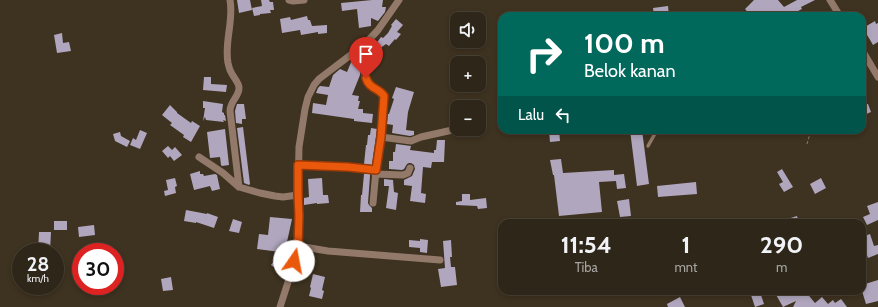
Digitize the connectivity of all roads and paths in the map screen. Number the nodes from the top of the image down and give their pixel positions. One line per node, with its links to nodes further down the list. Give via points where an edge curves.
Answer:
1 (230, 0): 20 (street, via 228,60 239,88 230,104 230,111)
2 (288, 0): 3 (street)
3 (304, 0)
4 (399, 0): 7 (street)
5 (830, 0): 6 (street)
6 (838, 12)
7 (365, 44): 13 (street, via 366,81 384,96); 17 (street, via 314,85 305,109)
8 (866, 57): 9 (street)
9 (878, 77)
10 (450, 131): 13 (street, via 411,141)
11 (655, 134): 15 (lane)
12 (810, 134): 14 (path)
13 (381, 137): 19 (street)
14 (807, 144)
15 (648, 146)
16 (199, 157): 20 (street)
17 (298, 165): 19 (street, via 348,167); 21 (street)
18 (410, 168): 19 (street, via 408,173 403,175)
19 (376, 172): 22 (street)
20 (239, 187): 21 (street, via 275,196)
21 (298, 195): 23 (street)
22 (373, 203)
23 (298, 246): 24 (street, via 328,251); 25 (street)
24 (440, 260)
25 (280, 307)

